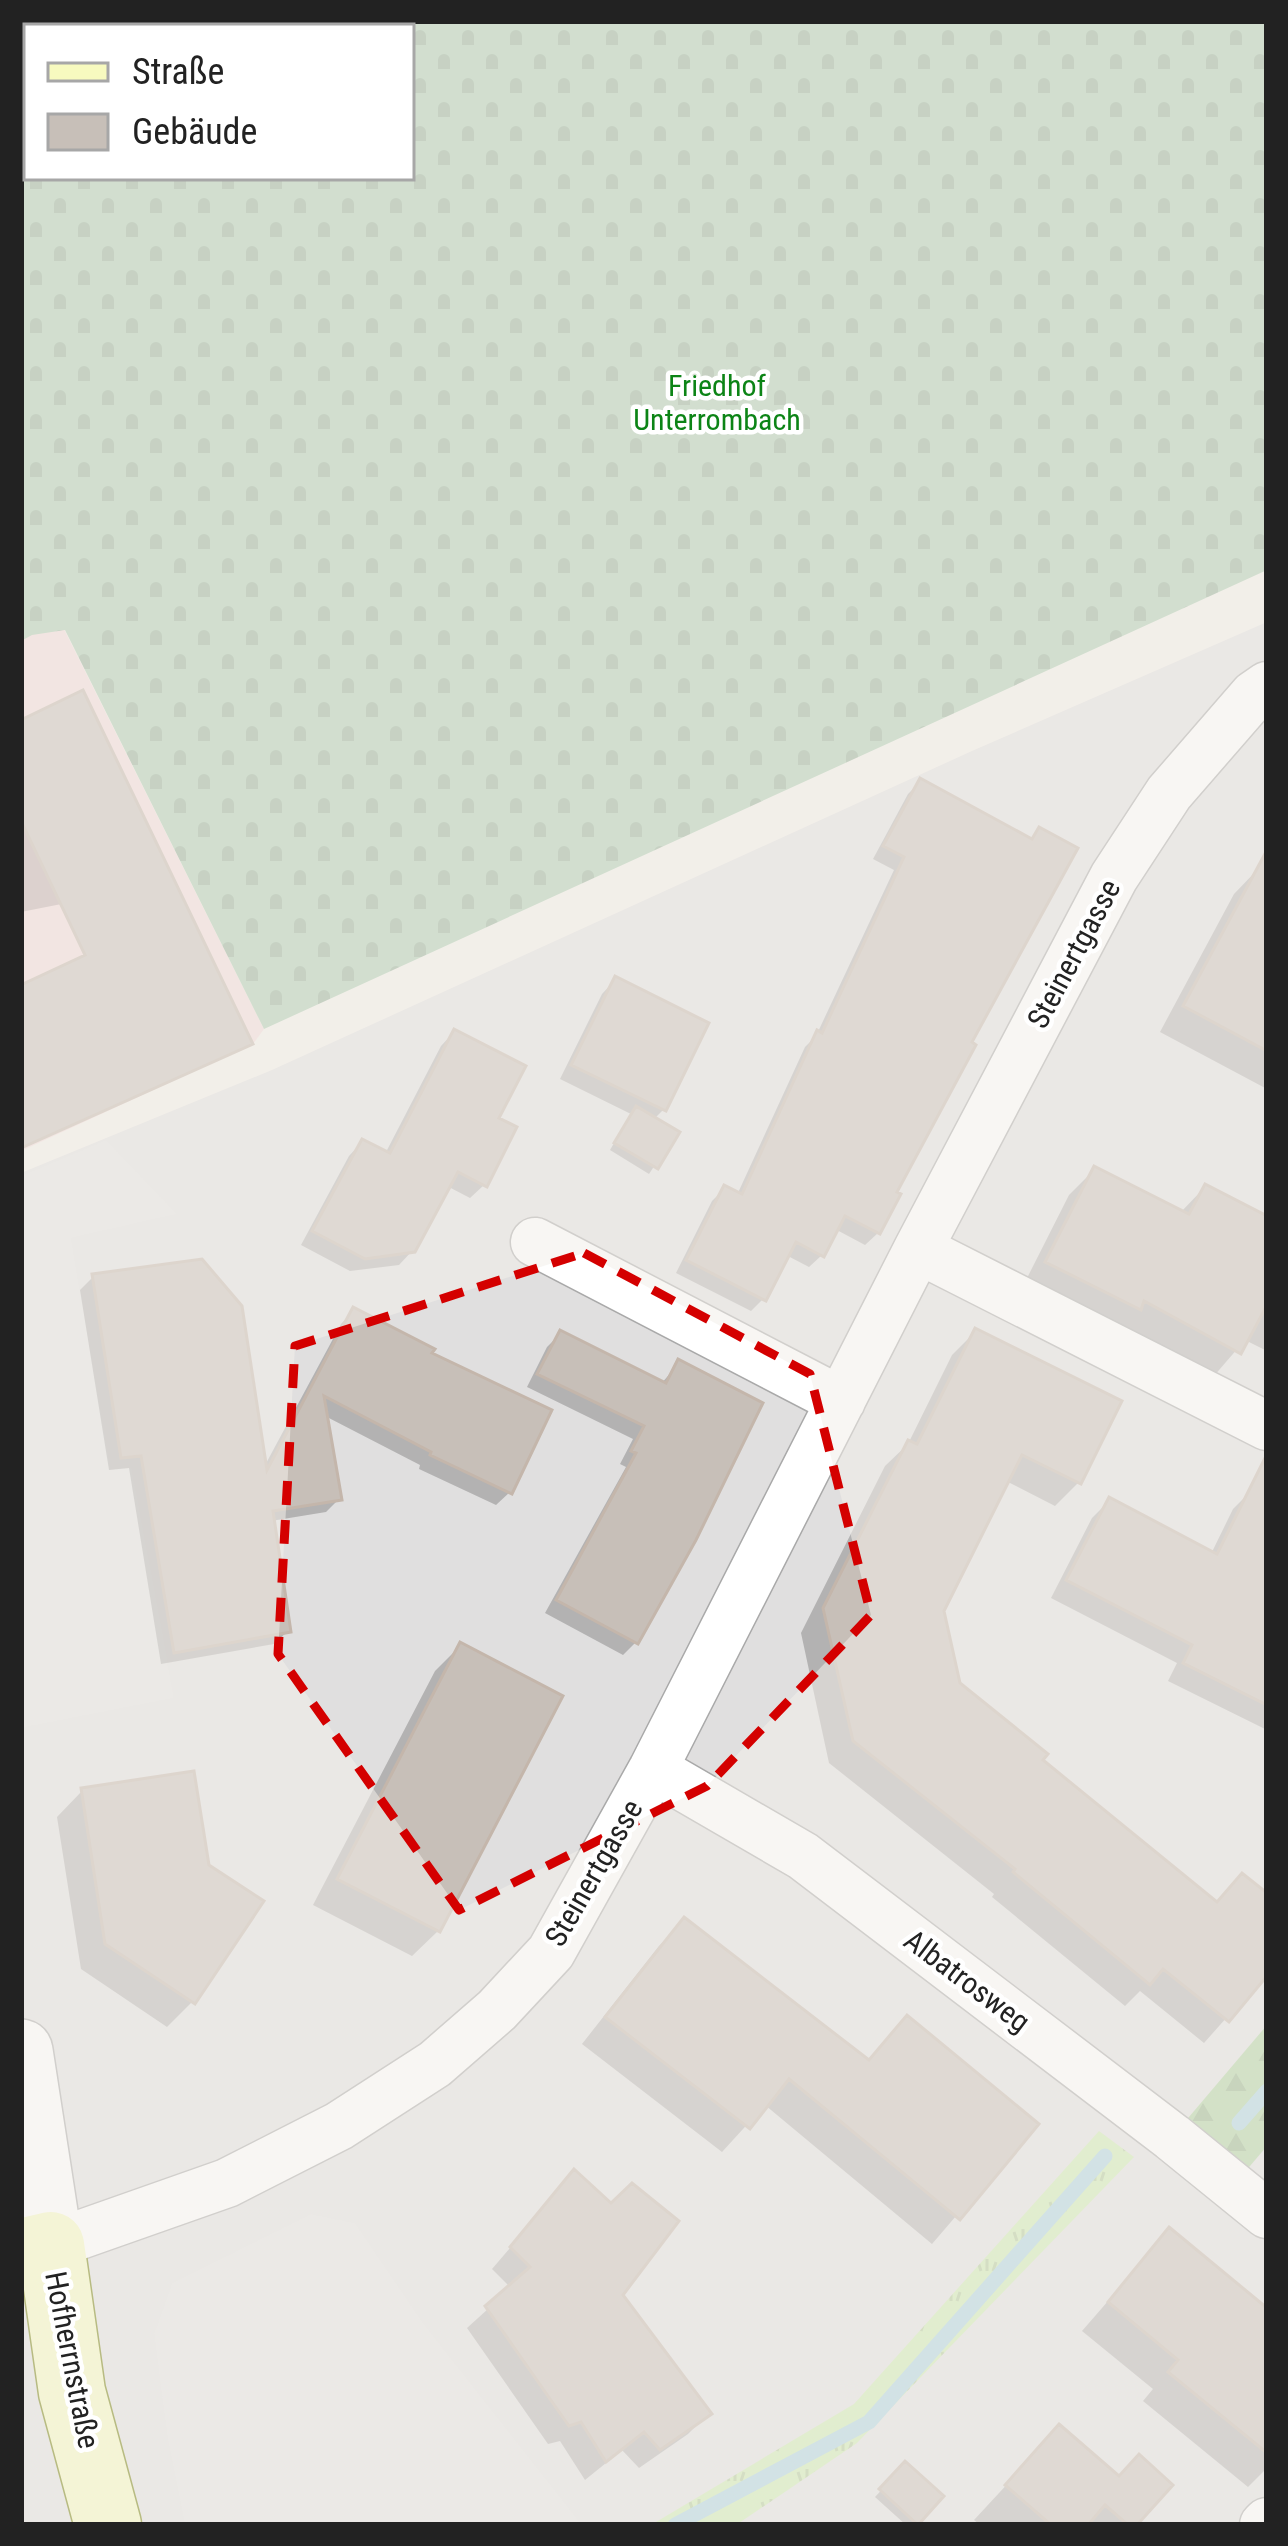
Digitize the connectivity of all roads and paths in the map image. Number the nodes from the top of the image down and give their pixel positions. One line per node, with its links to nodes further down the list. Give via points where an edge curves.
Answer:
1 (1267, 686): 3 (street, Steinertgasse, via 1169,793 1114,877)
2 (535, 1242): 4 (street)
3 (917, 1249): 4 (street, Steinertgasse); 5 (street)
4 (841, 1401): 6 (street, Steinertgasse)
5 (1267, 1426)
6 (652, 1769): 8 (street, Albatrosweg, via 803,1856); 9 (street, Steinertgasse, via 551,1952 435,2064 339,2126 227,2183)
7 (21, 2051): 9 (street, Hofherrnstraße)
8 (1267, 2214)
9 (36, 2248): 10 (main road, Hofherrnstraße)
10 (108, 2525)

